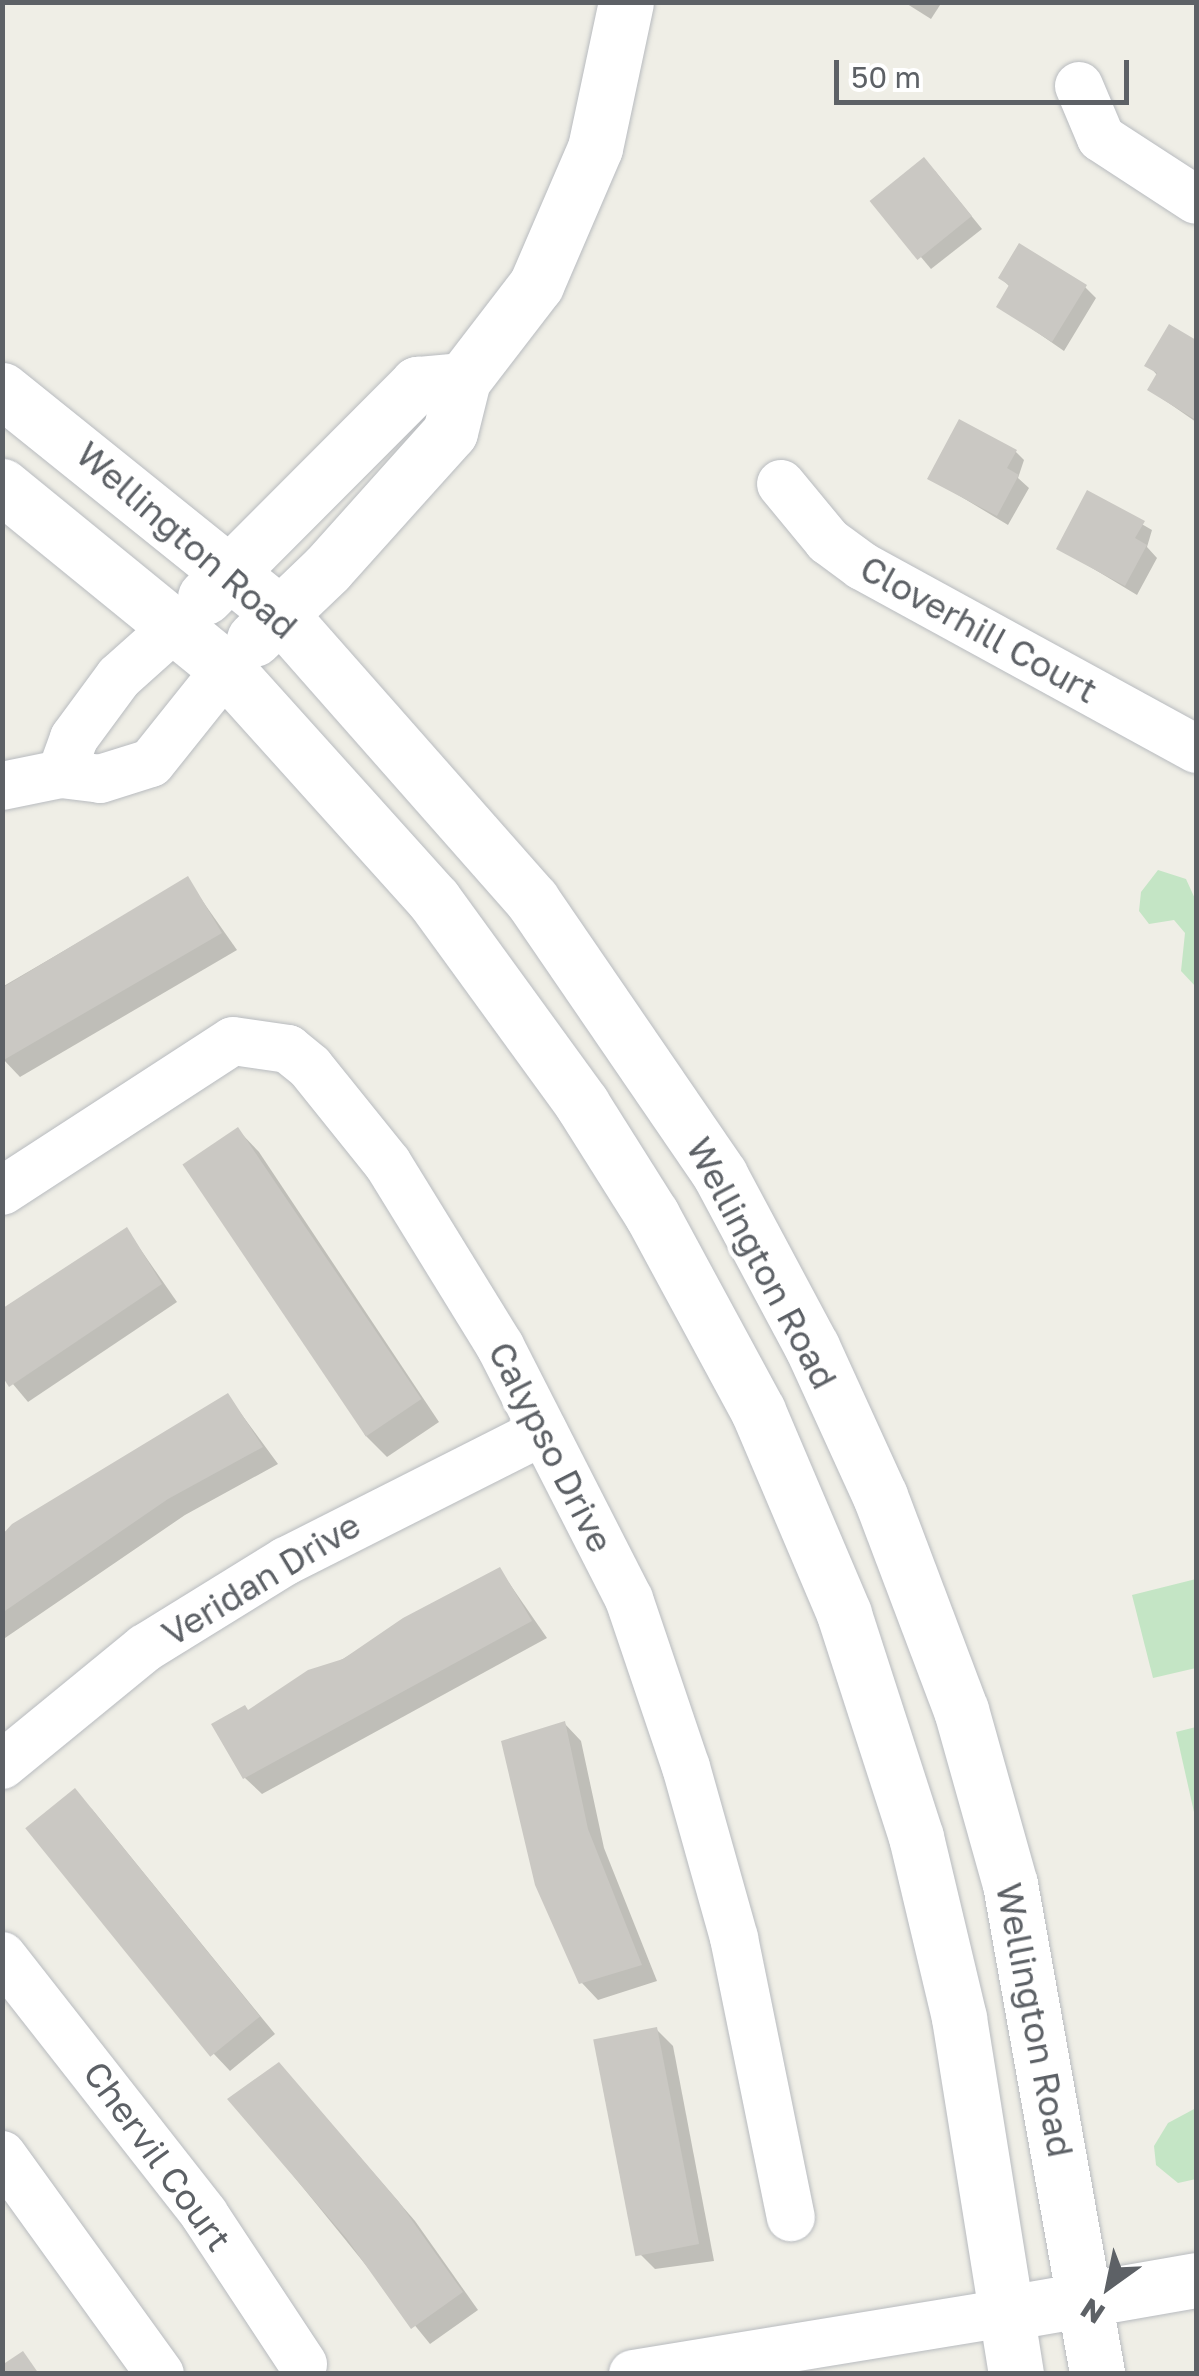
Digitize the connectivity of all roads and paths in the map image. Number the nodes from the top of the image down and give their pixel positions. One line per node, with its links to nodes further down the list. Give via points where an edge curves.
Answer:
1 (626, 2): 4 (main road, via 595,148 558,247 508,326)
2 (1079, 86): 3 (street, via 1101,138)
3 (1196, 200)
4 (463, 380): 8 (main road, via 417,384); 9 (main road, via 450,432 328,570)
5 (2, 390): 8 (main road, Wellington Road)
6 (780, 484): 12 (street, Cloverhill Court, via 828,541 862,566)
7 (2, 486): 10 (main road, Wellington Road)
8 (231, 572): 9 (main road, Wellington Road); 10 (main road)
9 (279, 612): 11 (main road); 22 (main road, Wellington Road, via 450,801 595,985 720,1176 812,1347 880,1496 989,1800)
10 (176, 626): 11 (main road, Wellington Road); 13 (street, via 119,677 74,738)
11 (226, 669): 13 (street, via 151,763 100,779); 23 (main road, Wellington Road, via 324,772 513,1001 652,1215 758,1411 844,1614 916,1837 959,2018)
12 (1196, 749)
13 (61, 774): 14 (street)
14 (2, 786)
15 (2, 1191): 16 (street, Calypso Drive, via 233,1040 288,1049 376,1150 441,1242)
16 (544, 1431): 17 (street, Veridan Drive, via 286,1561 145,1648); 20 (street, Calypso Drive, via 629,1599 686,1767 734,1938)
17 (2, 1764)
18 (2, 1956): 24 (street, Chervil Court, via 192,2198)
19 (2, 2155): 25 (street)
20 (790, 2217)
21 (1196, 2280): 22 (main road)
22 (1085, 2300): 23 (main road); 28 (main road, Wellington Road)
23 (1007, 2313): 26 (street); 27 (main road, Wellington Road)
24 (303, 2364)
25 (160, 2374)
26 (633, 2374)
27 (1016, 2374)
28 (1097, 2374)

